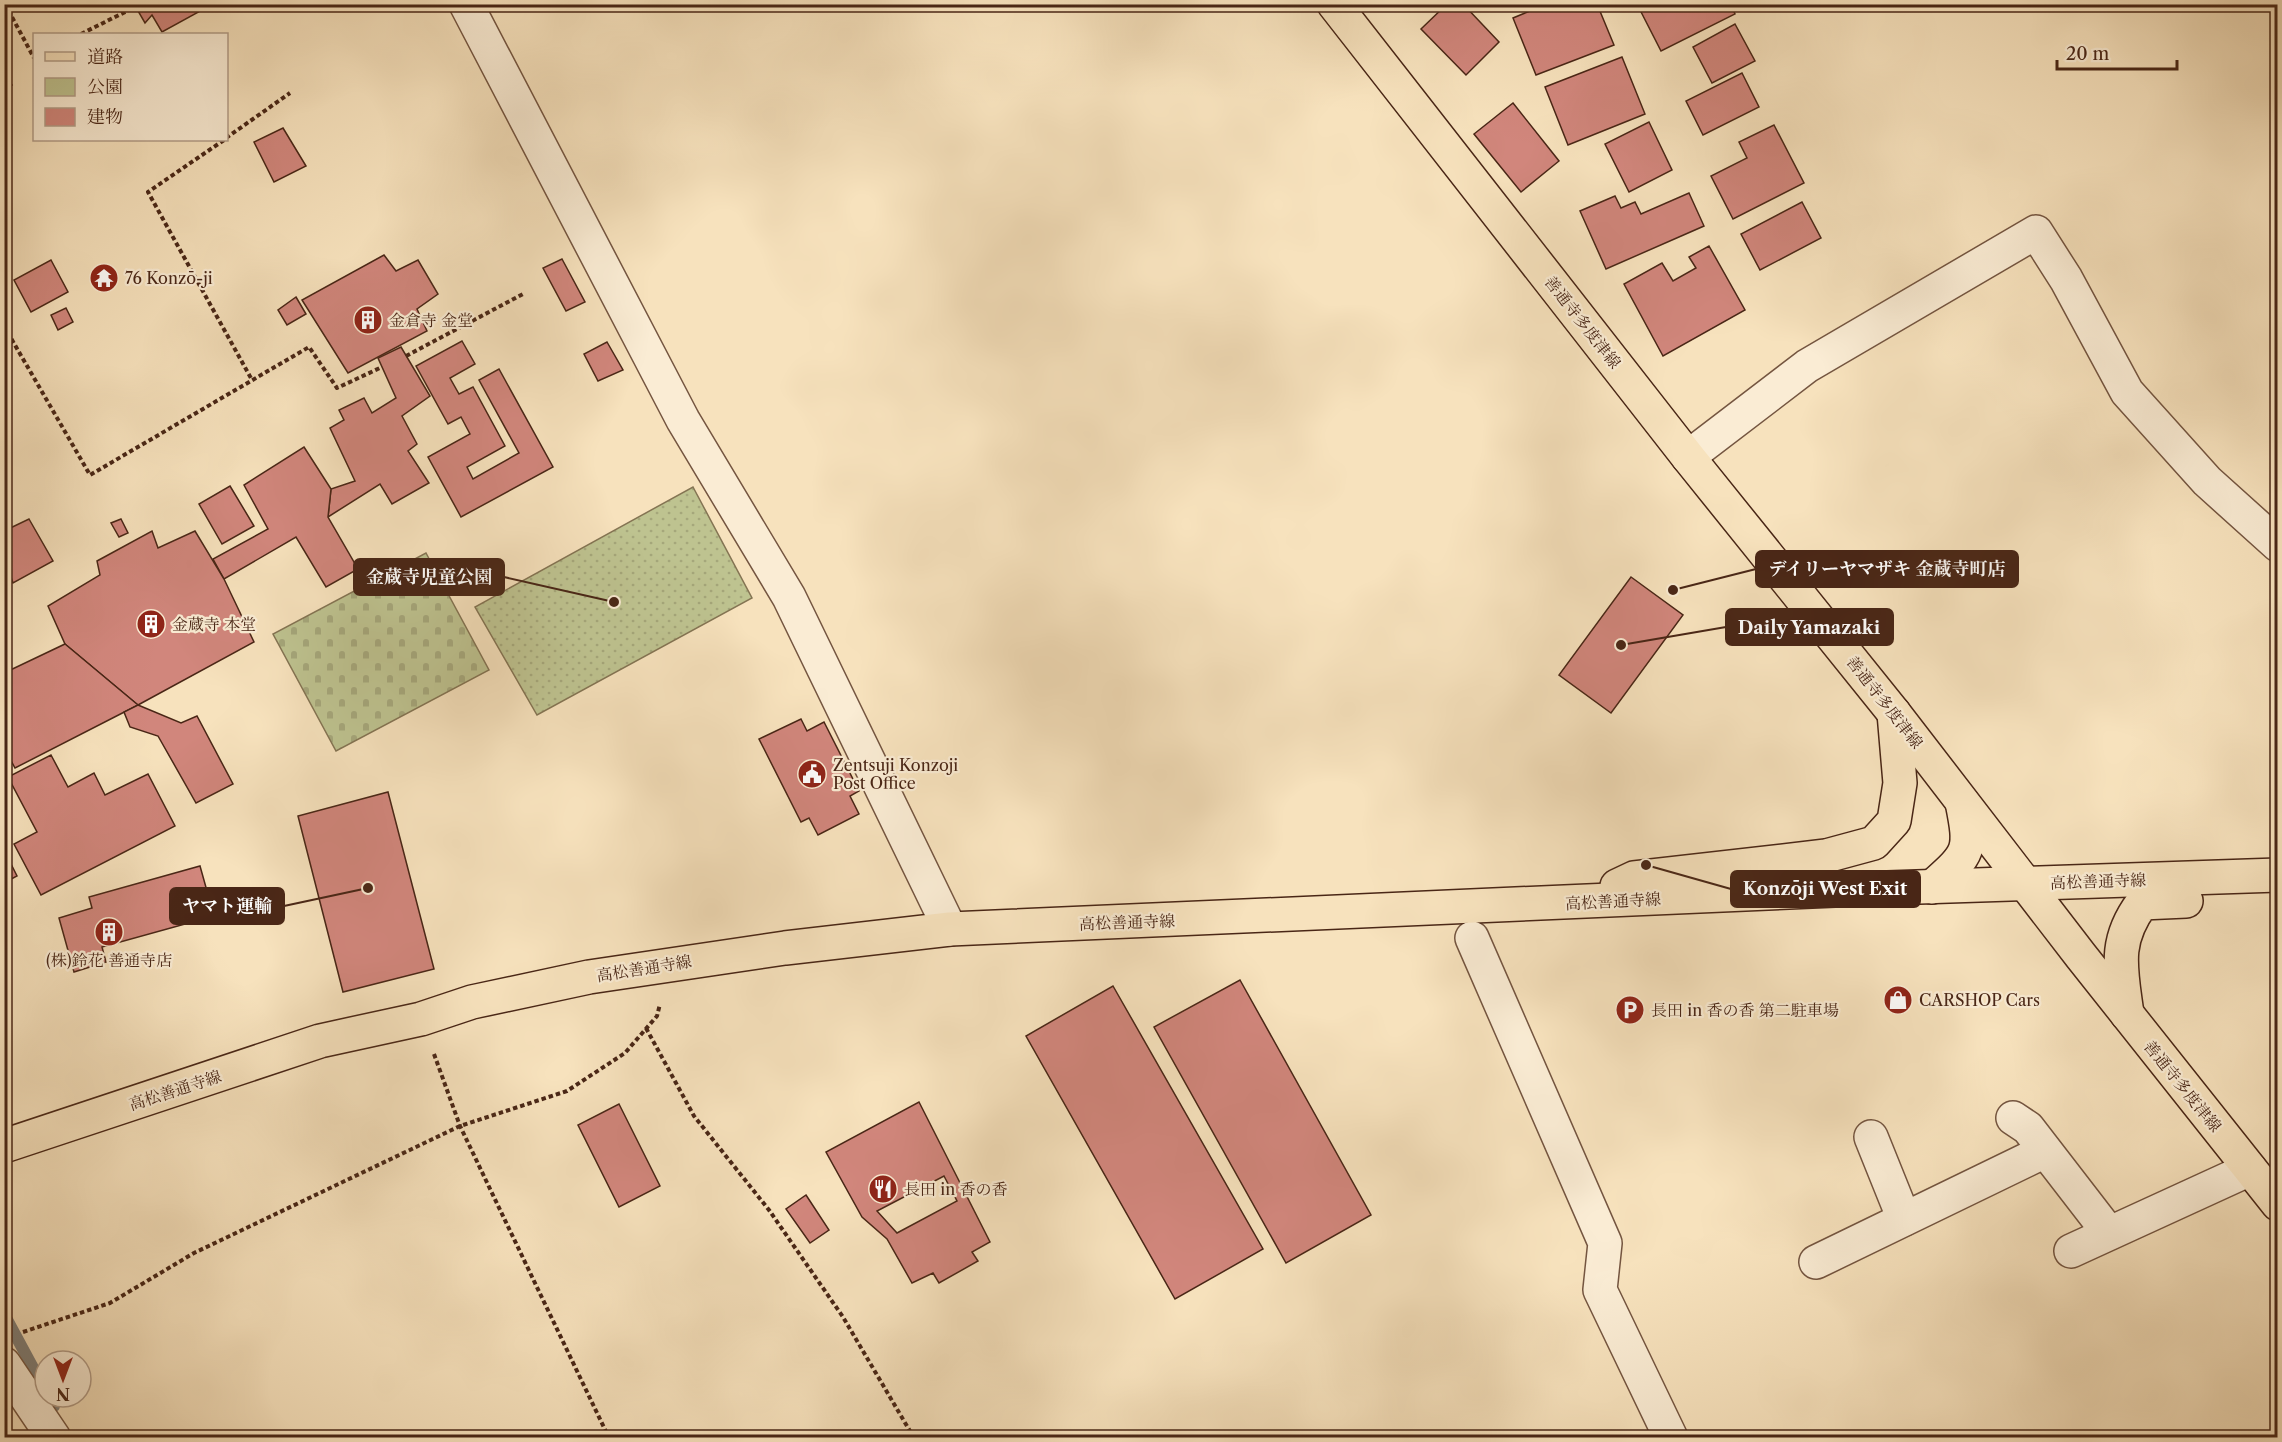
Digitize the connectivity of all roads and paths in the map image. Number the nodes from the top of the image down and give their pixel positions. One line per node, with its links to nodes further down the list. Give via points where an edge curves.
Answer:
1 (5, 4): 6 (path)
2 (466, 4): 24 (street, via 683,420 789,597)
3 (1334, 4): 15 (main road, 善通寺多度津線)
4 (135, 7): 5 (path)
5 (83, 33)
6 (33, 56)
7 (290, 93): 8 (path)
8 (228, 137)
9 (222, 141): 14 (path, via 148,192)
10 (523, 294): 12 (path)
11 (4, 327): 14 (path, via 90,475)
12 (406, 356)
13 (382, 367): 14 (path, via 337,388 309,347)
14 (252, 380)
15 (1688, 457): 16 (street, via 1808,366 2036,232 2127,392 2207,481); 17 (main road, 善通寺多度津線)
16 (2277, 545)
17 (1894, 713): 18 (main road, 善通寺多度津線); 23 (main road, via 1900,783 1894,821 1874,843 1826,856 1634,878)
18 (1962, 801): 20 (main road, 善通寺多度津線); 21 (main road, via 1969,838 1964,857)
19 (2277, 875): 20 (main road, 高松善通寺線)
20 (2026, 884): 21 (main road, 高松善通寺線); 27 (main road, 善通寺多度津線)
21 (1932, 887): 23 (main road, 高松善通寺線)
22 (2277, 896): 27 (main road, via 2142,903 2124,932 2120,958)
23 (1579, 902): 24 (main road, 高松善通寺線)
24 (950, 929): 26 (main road, 高松善通寺線)
25 (1472, 938): 46 (street, via 1605,1243 1600,1290)
26 (673, 963): 28 (main road, 高松善通寺線, via 472,1002); 29 (path, via 657,1016)
27 (2128, 1016): 35 (main road, 善通寺多度津線)
28 (421, 1019): 31 (path); 33 (main road, 高松善通寺線, via 320,1041)
29 (646, 1028): 31 (path, via 625,1053 567,1091); 45 (path, via 694,1116 769,1210 843,1317)
30 (2013, 1118): 34 (street, via 2028,1128)
31 (460, 1126): 41 (path, via 194,1253 110,1303); 44 (path)
32 (1871, 1137): 37 (street)
33 (4, 1146)
34 (2045, 1150): 37 (street); 38 (street)
35 (2250, 1169): 36 (main road, 善通寺多度津線); 38 (street)
36 (2277, 1204)
37 (1904, 1219): 40 (street)
38 (2109, 1233): 39 (street)
39 (2071, 1251)
40 (1816, 1262)
41 (30, 1329)
42 (4, 1364): 43 (street)
43 (54, 1437)
44 (609, 1437)
45 (914, 1437)
46 (1671, 1437)

